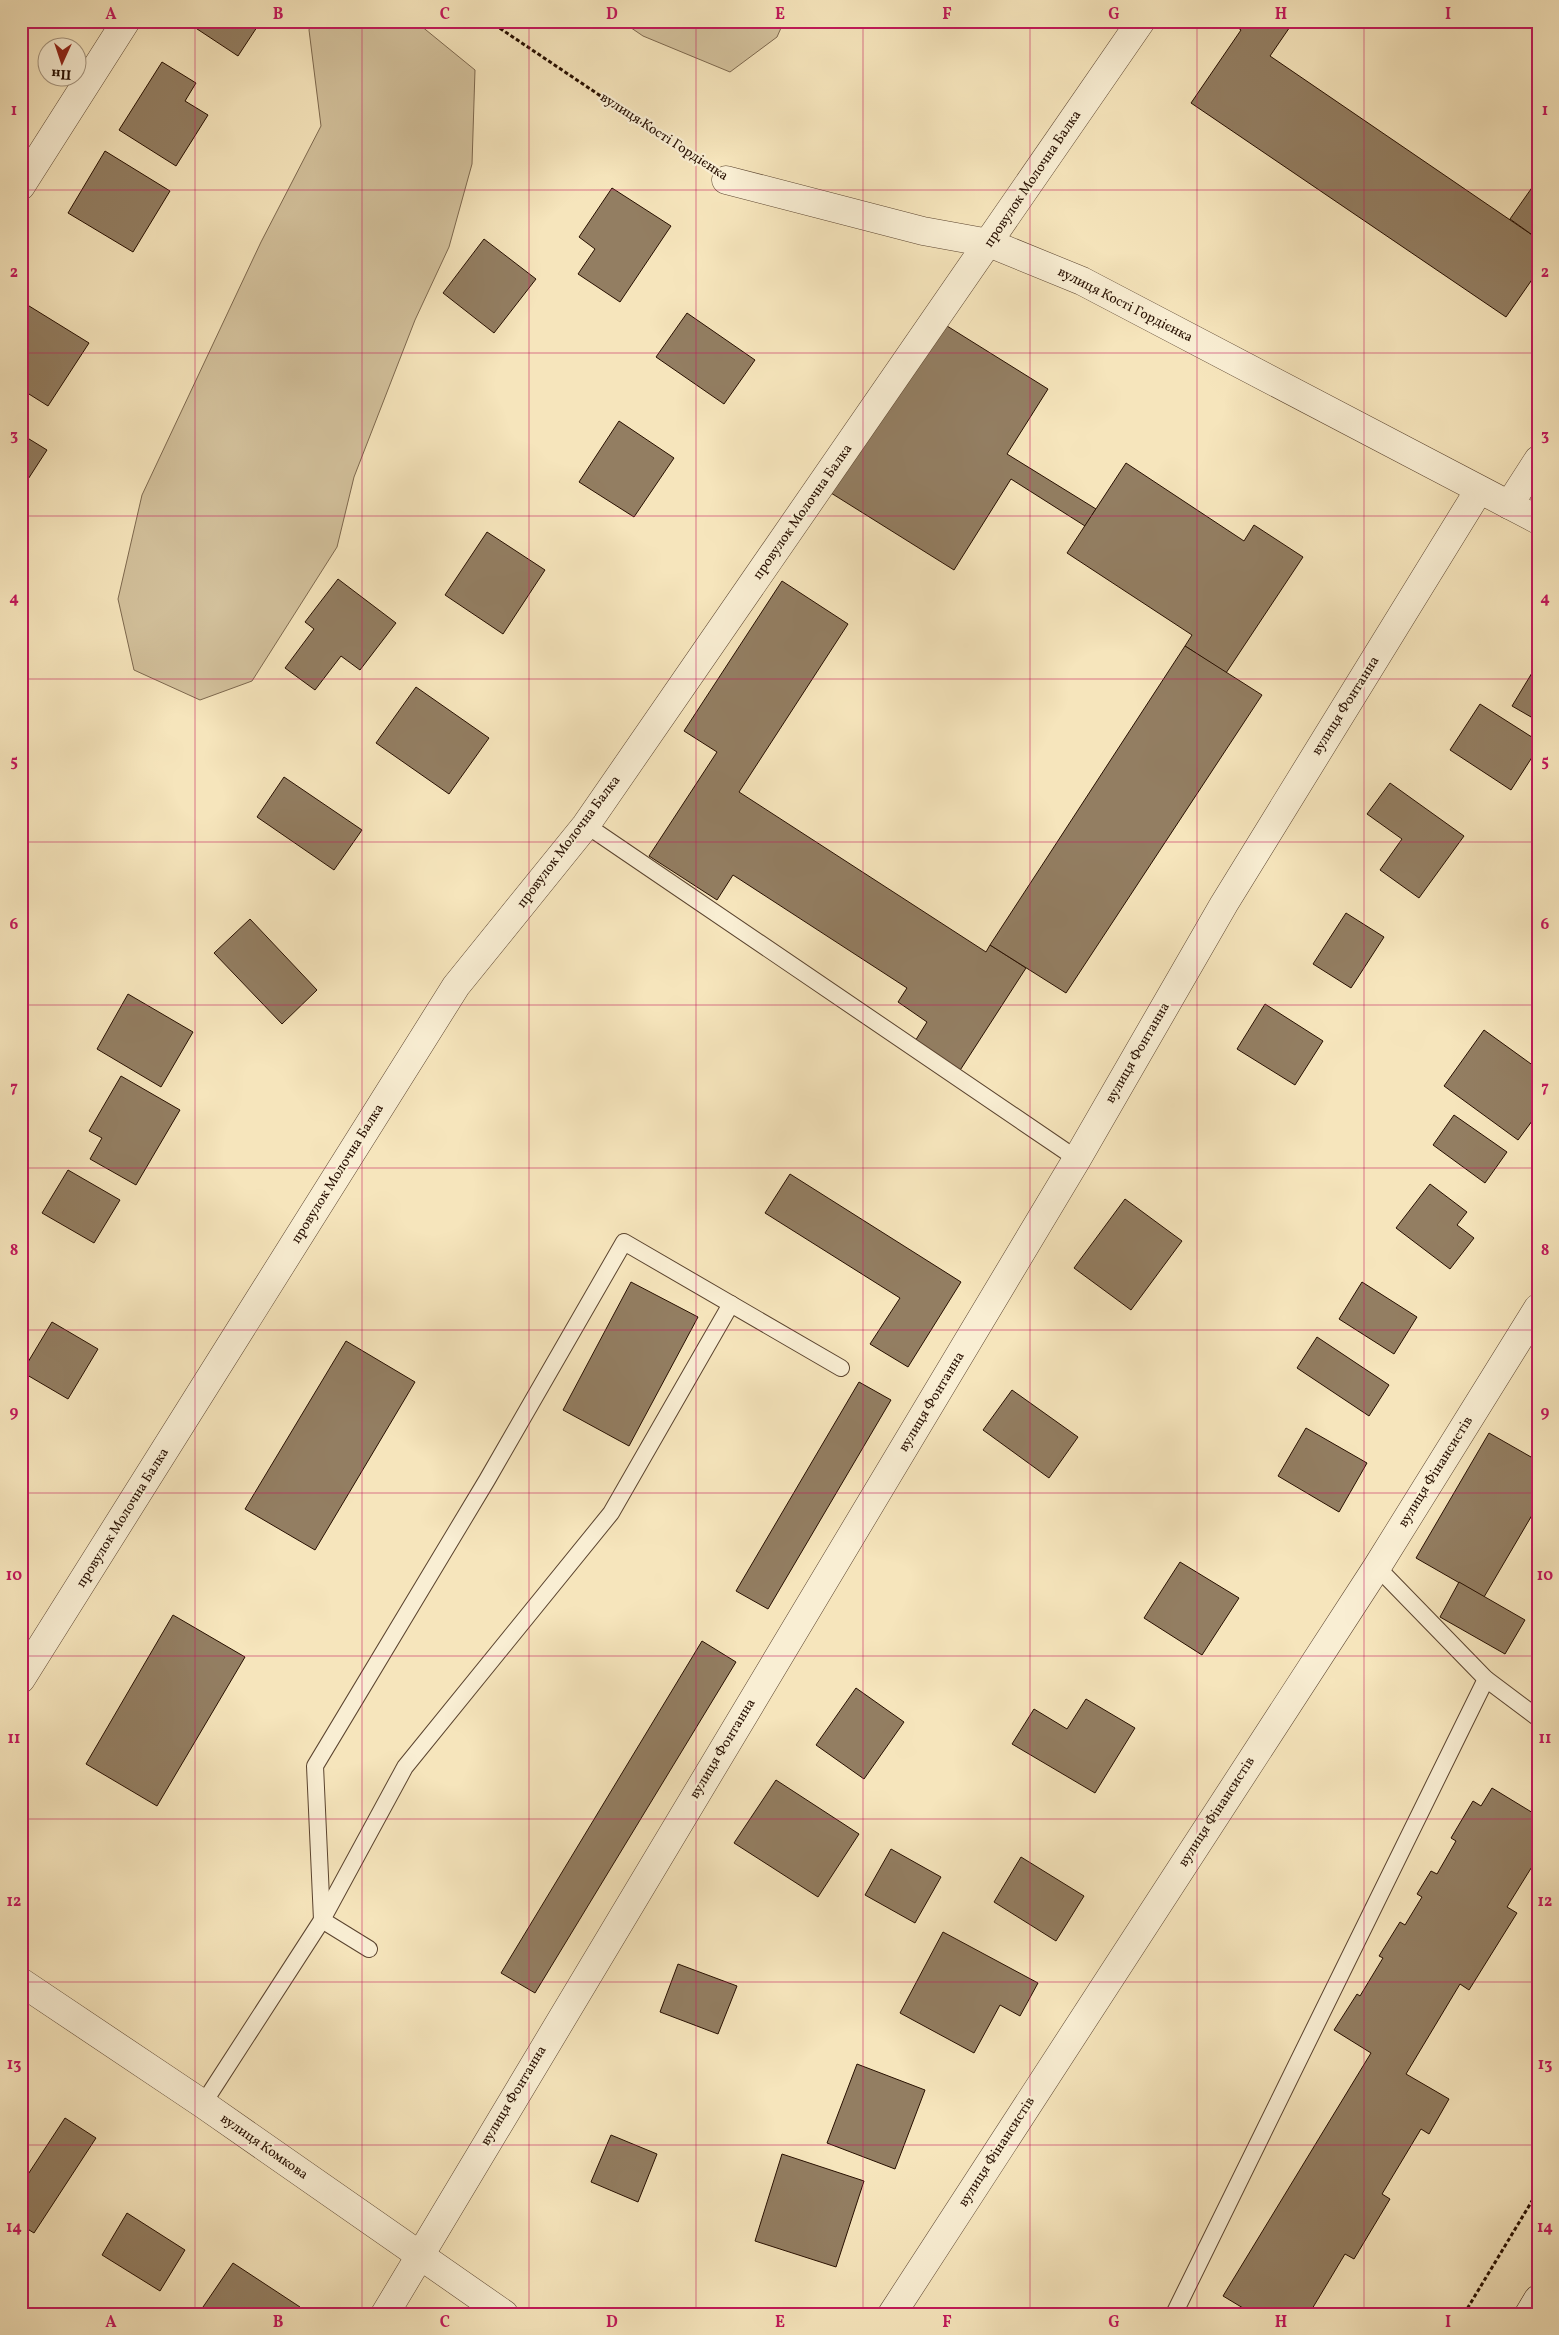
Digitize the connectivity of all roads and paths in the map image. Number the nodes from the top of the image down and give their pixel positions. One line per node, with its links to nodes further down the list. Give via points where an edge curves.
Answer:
1 (126, 21): 5 (street)
2 (489, 21): 4 (path, вулиця Кості Гордієнка)
3 (1141, 21): 6 (street, провулок Молочна Балка)
4 (726, 180): 6 (street, вулиця Кості Гордієнка, via 923,231)
5 (21, 186)
6 (989, 243): 8 (street, вулиця Кості Гордієнка, via 1082,281); 11 (street, провулок Молочна Балка)
7 (1538, 460): 9 (street)
8 (1479, 490): 9 (street, вулиця Кості Гордієнка); 12 (street, вулиця Фонтанна, via 1224,904)
9 (1509, 505): 10 (street, вулиця Кості Гордієнка)
10 (1538, 520)
11 (586, 825): 12 (lane); 17 (street, провулок Молочна Балка, via 456,986)
12 (1077, 1159): 25 (street, вулиця Фонтанна)
13 (731, 1304): 15 (lane); 20 (lane, via 612,1513 405,1767); 20 (lane, via 624,1242 492,1472 315,1766)
14 (1538, 1308): 16 (street, вулиця Фінансистів)
15 (841, 1368)
16 (1377, 1567): 18 (lane); 29 (street, вулиця Фінансистів)
17 (21, 1679)
18 (1486, 1679): 19 (lane); 30 (lane)
19 (1538, 1718)
20 (322, 1920): 21 (lane); 23 (lane)
21 (369, 1950)
22 (21, 1982): 23 (street, вулиця Комкова)
23 (203, 2104): 25 (street, вулиця Комкова)
24 (1538, 2191): 31 (path)
25 (418, 2255): 27 (street, вулиця Фонтанна); 28 (street, вулиця Комкова)
26 (1538, 2299): 32 (street)
27 (385, 2314)
28 (504, 2314)
29 (892, 2314)
30 (1174, 2314)
31 (1464, 2314)
32 (1529, 2314)

